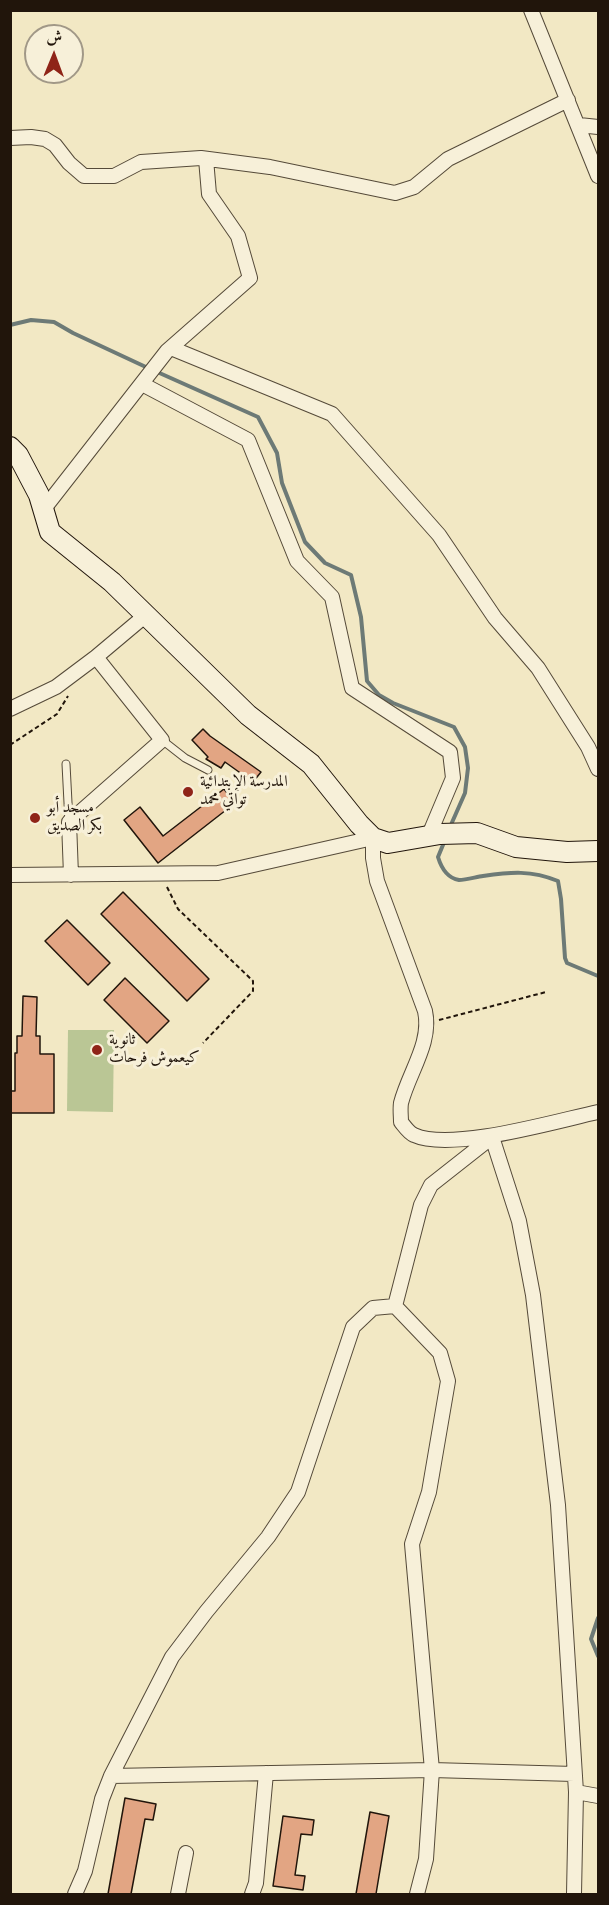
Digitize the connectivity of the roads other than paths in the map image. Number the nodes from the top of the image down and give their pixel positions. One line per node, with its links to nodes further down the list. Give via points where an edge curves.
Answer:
1 (531, 10): 2 (street)
2 (568, 100): 3 (street); 6 (street, via 448,159 414,187 395,193 270,166)
3 (579, 125): 4 (street); 7 (street)
4 (598, 127)
5 (10, 138): 6 (street, via 45,139 56,145 84,176 114,176 141,162 161,159)
6 (206, 159): 8 (street, via 209,194 238,236 250,278)
7 (598, 176)
8 (171, 348): 9 (street); 17 (street, via 332,414 439,535 495,618 538,668)
9 (149, 374): 11 (street); 20 (street, via 248,440 297,561 332,597 352,688 450,752 453,778)
10 (10, 447): 11 (main road)
11 (43, 510): 12 (main road, via 50,532)
12 (146, 615): 13 (street); 21 (main road, via 248,715 311,764)
13 (96, 657): 14 (street, via 56,687); 15 (street)
14 (10, 709)
15 (162, 740): 18 (lane, via 184,758); 19 (street)
16 (66, 764): 19 (lane)
17 (598, 769)
18 (208, 770)
19 (69, 822): 24 (street)
20 (441, 834): 21 (main road, via 388,843); 22 (main road, via 477,833 516,847)
21 (373, 838): 24 (street, via 218,873); 26 (street, via 377,881 427,1023 424,1042 400,1106 401,1122 412,1135 430,1140)
22 (598, 851)
23 (10, 874): 24 (street)
24 (71, 875)
25 (598, 1112): 26 (street)
26 (492, 1137): 27 (street, via 431,1185 421,1205); 30 (street, via 519,1221 533,1295 558,1505)
27 (394, 1306): 28 (street, via 440,1353 448,1381 429,1492 412,1544); 31 (street, via 373,1308 353,1327 298,1492 268,1537 172,1657)
28 (432, 1770): 29 (street); 30 (street); 38 (street, via 426,1860)
29 (266, 1773): 31 (street); 37 (street)
30 (574, 1773): 32 (street)
31 (111, 1776): 35 (street, via 86,1871)
32 (576, 1792): 33 (street); 39 (street)
33 (598, 1796)
34 (186, 1853): 36 (street)
35 (75, 1894)
36 (178, 1894)
37 (252, 1894)
38 (417, 1894)
39 (574, 1894)

